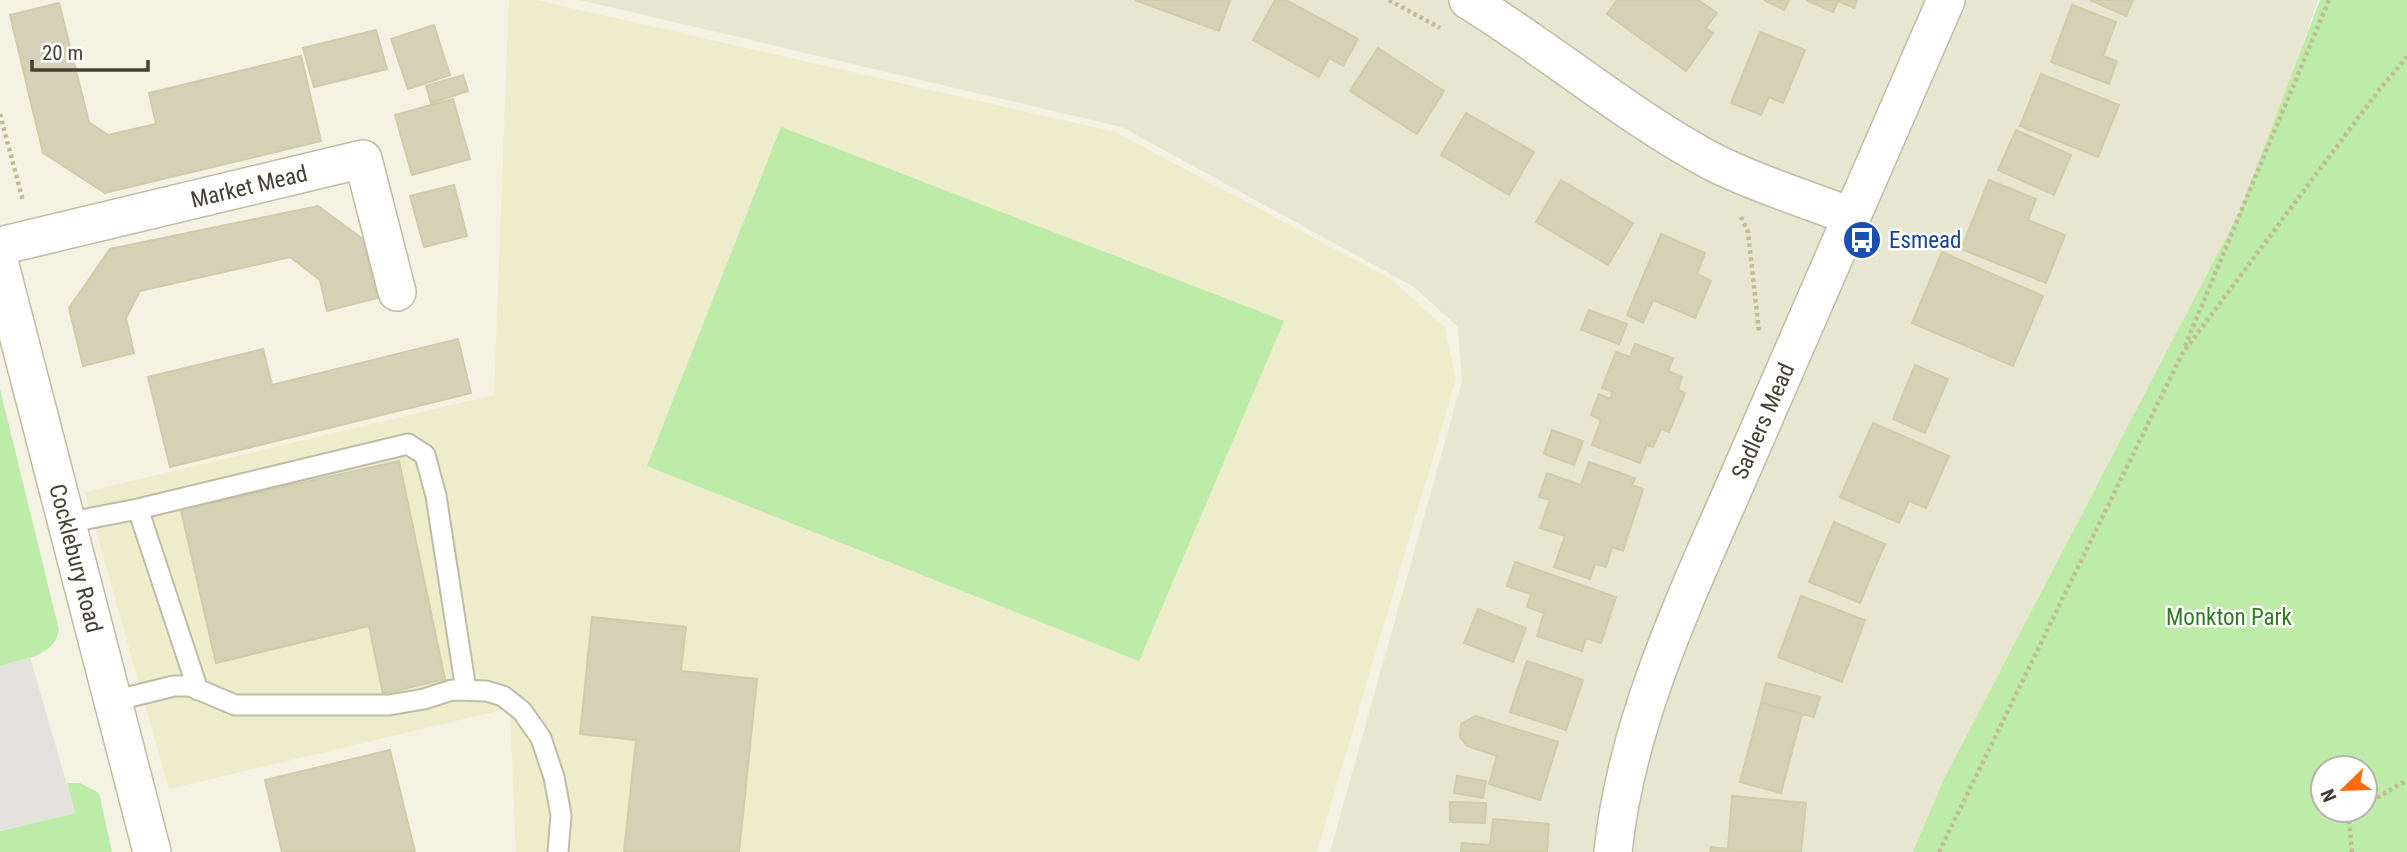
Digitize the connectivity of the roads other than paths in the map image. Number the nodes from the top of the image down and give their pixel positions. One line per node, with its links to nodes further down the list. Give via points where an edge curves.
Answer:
1 (1468, 0): 3 (street, via 1715,163)
2 (1946, 0): 3 (street, Sadlers Mead)
3 (1852, 217): 14 (street, Sadlers Mead, via 1707,548 1651,689 1628,767)
4 (17, 242): 6 (street, Market Mead, via 363,159)
5 (0, 265): 8 (street, Cocklebury Road)
6 (397, 292)
7 (138, 509): 8 (lane); 9 (lane); 10 (lane, via 408,443 425,455 436,496)
8 (66, 523): 11 (street, Cocklebury Road)
9 (198, 690): 10 (lane, via 235,705 376,705); 11 (lane, via 174,686)
10 (466, 690): 13 (lane, via 503,696 522,711 541,738 561,815)
11 (113, 701): 12 (street, Cocklebury Road)
12 (152, 852)
13 (558, 852)
14 (1613, 852)

